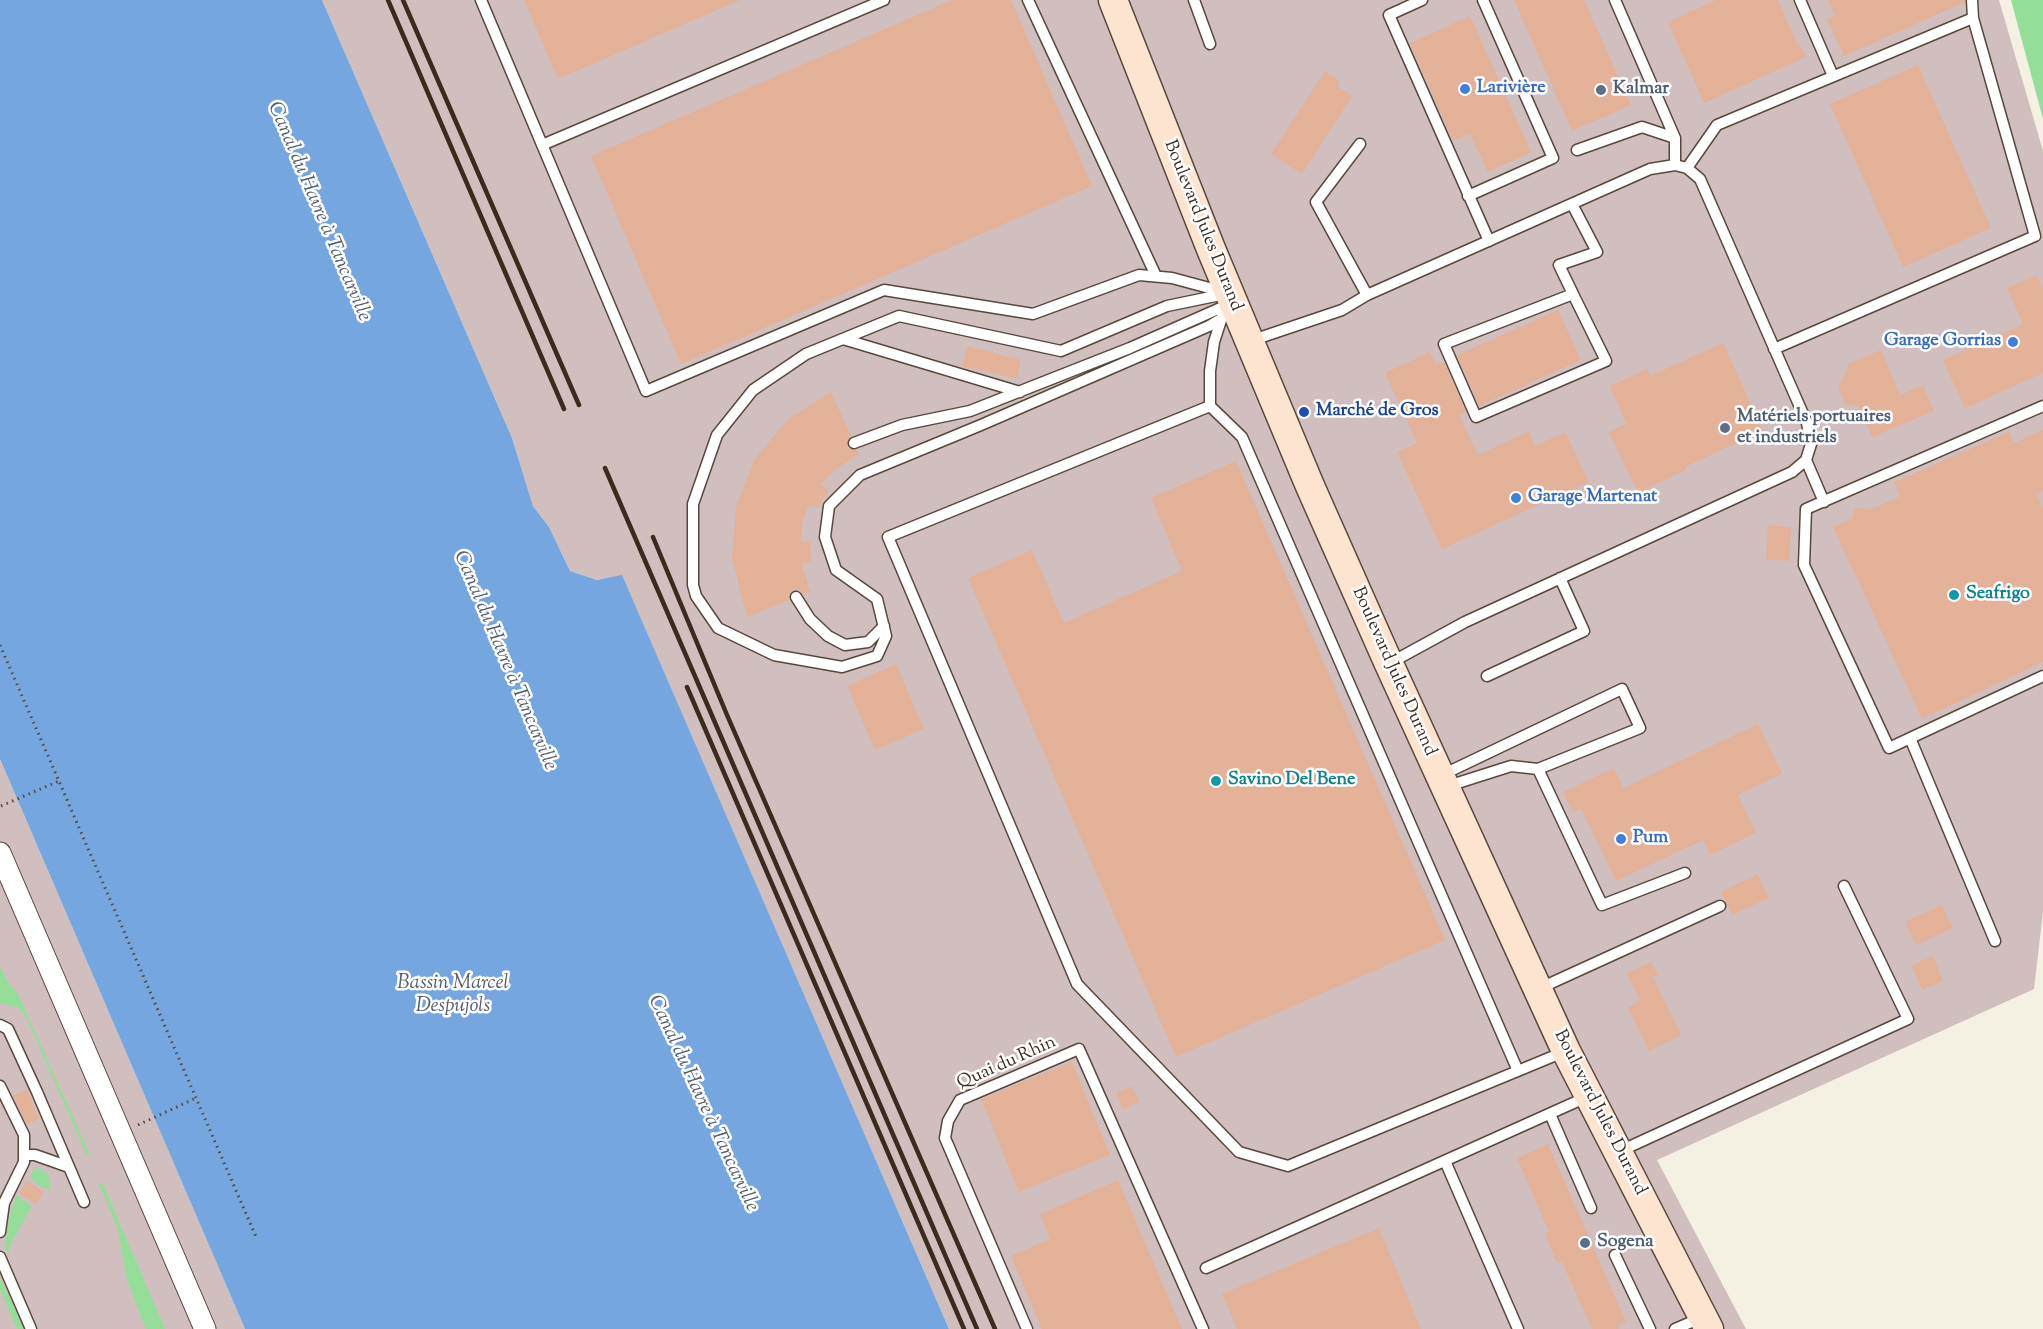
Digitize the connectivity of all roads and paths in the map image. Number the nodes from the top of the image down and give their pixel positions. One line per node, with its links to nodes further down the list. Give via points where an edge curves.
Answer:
1 (481, 0): 16 (lane)
2 (884, 0): 16 (lane)
3 (1028, 0): 23 (lane)
4 (1113, 0): 26 (main road, Boulevard Jules Durand)
5 (1194, 0): 12 (lane)
6 (1422, 0): 20 (lane, via 1389,15)
7 (1483, 0): 20 (lane, via 1553,158)
8 (1616, 0): 14 (lane)
9 (1800, 0): 13 (lane)
10 (1972, 0): 11 (lane)
11 (1973, 18): 13 (lane); 29 (lane, via 2035,236)
12 (1210, 44)
13 (1833, 76): 19 (lane, via 1717,125)
14 (1675, 138): 17 (lane, via 1642,127); 18 (lane)
15 (1360, 144): 25 (lane, via 1316,202)
16 (542, 145): 23 (lane, via 646,391 884,290 1033,314 1139,275)
17 (1577, 150)
18 (1675, 165): 19 (lane); 21 (lane, via 1650,169)
19 (1687, 168): 29 (lane, via 1700,179)
20 (1468, 196): 22 (lane)
21 (1572, 204): 22 (lane); 24 (lane, via 1597,252 1558,265)
22 (1489, 241): 25 (lane)
23 (1156, 276): 26 (lane, via 1172,278)
24 (1573, 294): 24 (lane, via 1444,344 1476,417 1606,361)
25 (1367, 295): 28 (lane, via 1342,310)
26 (1225, 306): 27 (lane, via 1167,306 1061,351 898,316); 28 (main road, Boulevard Jules Durand); 30 (lane); 31 (lane, via 1212,352); 38 (lane, via 1002,416 860,475 829,506 825,537 836,570 877,599)
27 (843, 339): 30 (lane); 38 (lane, via 806,354 753,390 717,435 693,504 693,585 718,628 774,655 842,668 877,656 886,636)
28 (1250, 341): 40 (main road, Boulevard Jules Durand)
29 (1774, 350): 34 (lane, via 1807,423 1810,444)
30 (1020, 392): 33 (lane, via 970,411 902,425)
31 (1210, 406): 56 (lane, via 1242,437); 56 (lane, via 888,537 1077,984 1239,1152 1288,1166)
32 (2043, 406): 35 (lane)
33 (854, 443)
34 (1806, 460): 35 (lane); 36 (lane, via 1792,472)
35 (1824, 502): 43 (lane, via 1806,509 1804,565 1889,748)
36 (1560, 578): 40 (lane, via 1465,622); 41 (lane, via 1584,631)
37 (796, 597): 38 (lane, via 810,619 845,645 868,642)
38 (884, 626)
39 (0, 645): 45 (path)
40 (1389, 664): 46 (main road, Boulevard Jules Durand)
41 (1487, 676)
42 (2043, 676): 43 (lane)
43 (1910, 738): 52 (lane)
44 (1538, 769): 46 (lane, via 1511,766); 46 (lane, via 1640,728 1622,689); 49 (lane, via 1602,905)
45 (59, 781): 47 (path); 59 (path)
46 (1442, 782): 53 (main road, Boulevard Jules Durand)
47 (1, 806)
48 (0, 853): 75 (street)
49 (1685, 873)
50 (1844, 886): 62 (lane, via 1908,1019)
51 (1720, 906): 53 (lane)
52 (1995, 941)
53 (1538, 989): 55 (main road, Boulevard Jules Durand)
54 (0, 1025): 65 (lane, via 8,1029)
55 (1566, 1051): 56 (lane); 58 (main road, Boulevard Jules Durand)
56 (1518, 1071)
57 (0, 1086): 63 (lane, via 24,1135)
58 (1589, 1096): 60 (lane); 62 (main road, Boulevard Jules Durand)
59 (196, 1098): 61 (path); 69 (path)
60 (1550, 1114): 64 (lane); 67 (lane)
61 (138, 1125)
62 (1618, 1152): 73 (main road, Boulevard Jules Durand)
63 (24, 1155): 65 (lane); 68 (lane, via 4,1203)
64 (1445, 1161): 72 (lane); 78 (lane)
65 (69, 1167): 66 (lane)
66 (84, 1202)
67 (1591, 1208)
68 (0, 1232)
69 (257, 1239)
70 (1615, 1255): 79 (lane)
71 (0, 1257): 74 (lane)
72 (1206, 1268)
73 (1706, 1323): 80 (lane)
74 (31, 1329)
75 (205, 1329)
76 (1027, 1329): 77 (lane, Quai du Rhin, via 945,1138 948,1121 960,1100 1079,1049)
77 (1203, 1329)
78 (1518, 1329)
79 (1650, 1329)
80 (1676, 1329)

